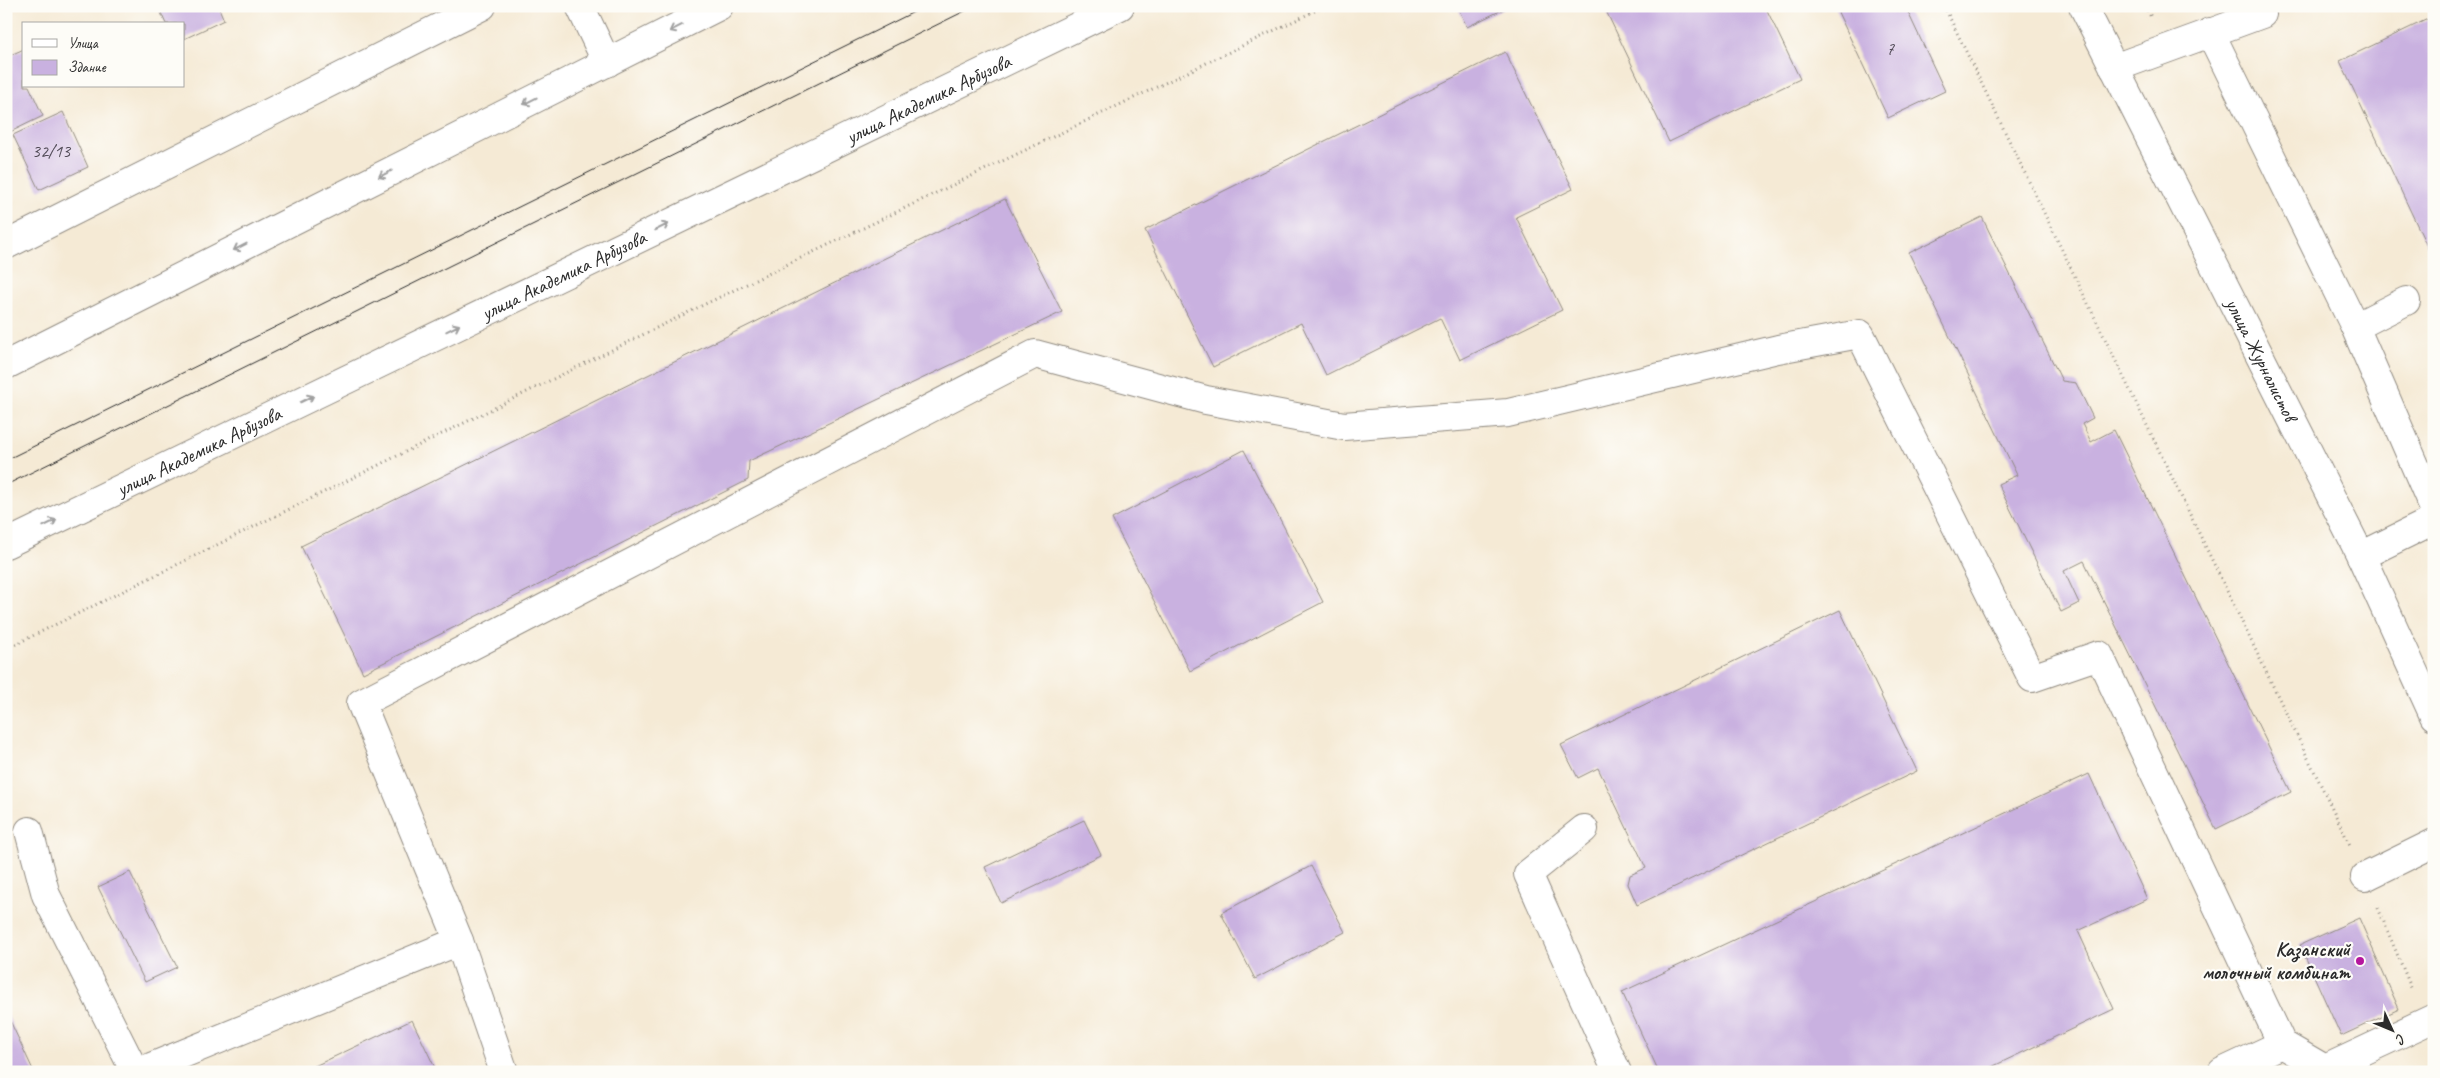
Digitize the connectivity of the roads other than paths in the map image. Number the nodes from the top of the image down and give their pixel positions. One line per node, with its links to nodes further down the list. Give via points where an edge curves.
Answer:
1 (482, 6): 10 (main road)
2 (580, 6): 8 (main road)
3 (719, 6): 8 (main road, one-way to 8)
4 (1120, 6): 16 (main road, улица Академика Арбузова, one-way to 4)
5 (2083, 6): 9 (main road, улица Журналистов)
6 (2262, 14): 7 (main road)
7 (2210, 32): 9 (main road); 12 (main road)
8 (607, 63): 13 (main road, one-way to 13)
9 (2114, 68): 17 (main road, улица Журналистов)
10 (6, 245)
11 (2406, 301): 12 (main road)
12 (2355, 327): 14 (main road)
13 (6, 365)
14 (2434, 509)
15 (2434, 520): 17 (main road)
16 (6, 544)
17 (2361, 556): 18 (main road, улица Журналистов)
18 (2434, 716)
19 (1584, 828): 30 (main road, via 1528,874)
20 (29, 831): 27 (main road, via 46,895)
21 (2434, 843): 22 (main road)
22 (2365, 877)
23 (459, 941): 25 (main road, via 360,703 1035,354 1206,400 1344,426 1508,413 1778,349 1860,334 2032,678 2099,654); 28 (main road); 29 (main road)
24 (2430, 1020): 26 (main road)
25 (2282, 1044): 26 (main road); 31 (main road)
26 (2326, 1070)
27 (135, 1072)
28 (139, 1072)
29 (504, 1072)
30 (1616, 1072)
31 (2222, 1072)

